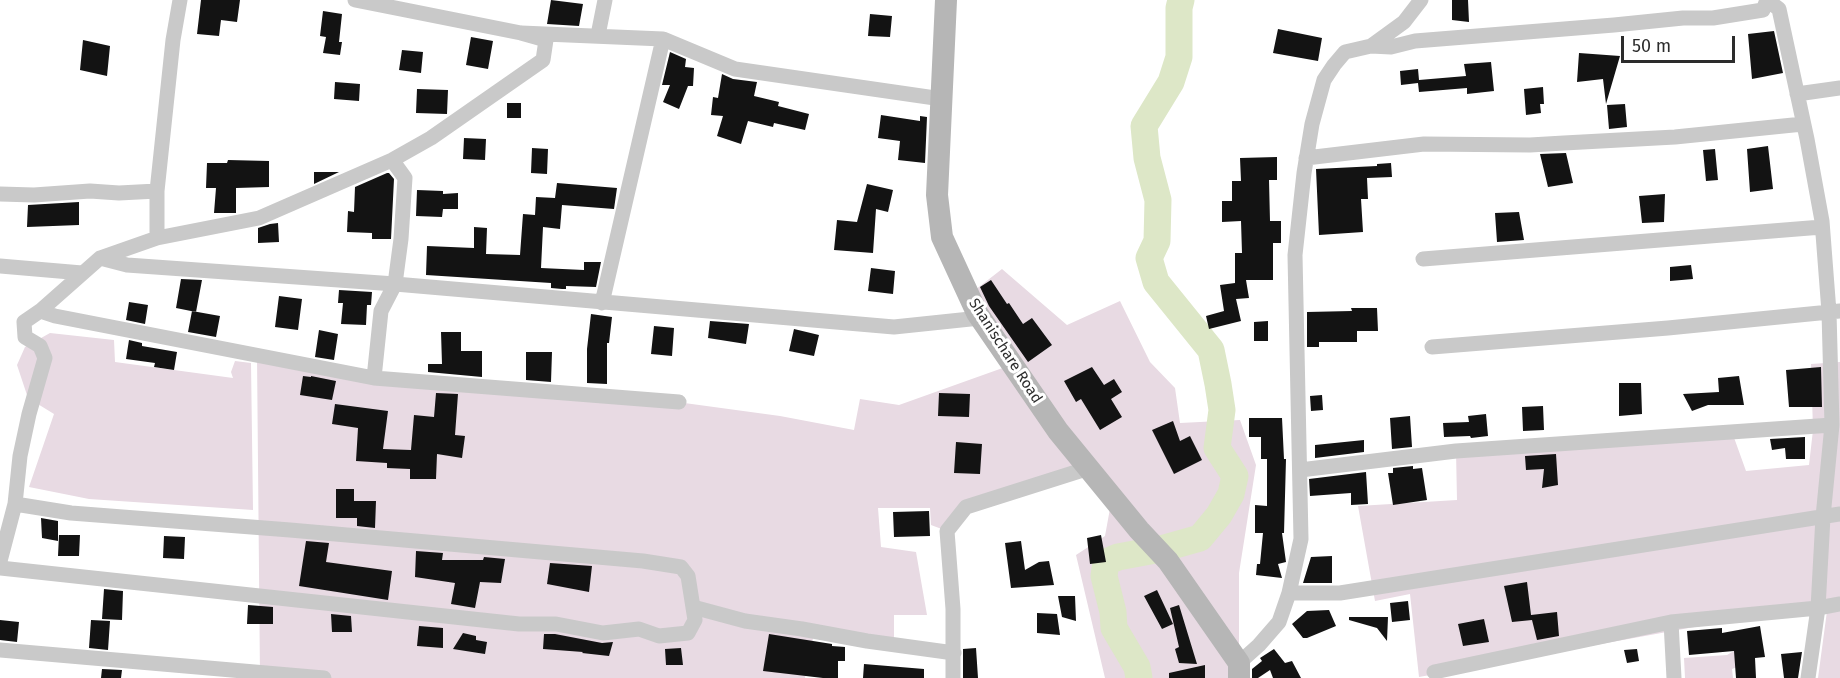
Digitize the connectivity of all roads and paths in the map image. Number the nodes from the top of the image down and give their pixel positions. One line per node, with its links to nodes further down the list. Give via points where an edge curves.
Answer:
1 (180, 0): 16 (street)
2 (355, 0): 6 (street)
3 (605, 0): 7 (street)
4 (946, 0): 12 (street, Shanischare Road)
5 (1421, 0): 9 (street, via 1404,22)
6 (521, 33): 7 (street); 15 (street, via 546,40 543,60 431,138)
7 (598, 35): 8 (street)
8 (663, 39): 12 (street, via 735,69); 25 (street)
9 (1371, 46): 11 (street, via 1733,16 1763,10 1767,0 1779,9); 14 (street, via 1345,52 1324,80)
10 (1840, 88): 11 (street)
11 (1797, 94): 13 (street)
12 (942, 99): 28 (street, Shanischare Road, via 937,195 942,237)
13 (1803, 124): 14 (street, via 1675,137 1541,144 1424,144); 18 (street)
14 (1306, 158): 34 (street, via 1295,255)
15 (392, 160): 19 (street, via 259,218); 24 (street, via 405,178)
16 (157, 191): 17 (street); 19 (street)
17 (0, 194)
18 (1822, 227): 21 (street); 27 (street)
19 (157, 238): 20 (street)
20 (100, 258): 23 (street); 24 (street, via 126,265)
21 (1423, 259)
22 (0, 266): 23 (street)
23 (82, 273): 26 (street)
24 (394, 284): 25 (street); 30 (street, via 381,311)
25 (602, 303): 28 (street, via 894,327)
26 (40, 311): 30 (street); 35 (street, via 24,322 25,337 40,346 45,358)
27 (1835, 312): 29 (street); 32 (street)
28 (980, 318): 33 (street, Shanischare Road, via 1058,431)
29 (1432, 347)
30 (374, 378): 31 (street)
31 (679, 402)
32 (1832, 424): 34 (street, via 1456,452); 37 (street)
33 (1089, 468): 46 (street, via 966,507 947,531); 47 (street, Shanischare Road, via 1168,561)
34 (1300, 470): 40 (street, via 1300,539)
35 (9, 510): 38 (street); 42 (street, via 643,561 681,567 688,576)
36 (1840, 514): 37 (street)
37 (1823, 517): 40 (street, via 1340,593); 43 (street)
38 (0, 561)
39 (0, 568): 42 (street, via 519,624 556,624 603,633 639,629 659,636 688,633 694,620)
40 (1290, 593): 47 (street, via 1279,622)
41 (1840, 604): 43 (street)
42 (693, 607): 46 (street, via 745,621)
43 (1818, 608): 44 (street); 53 (street)
44 (1671, 622): 48 (street); 52 (street)
45 (0, 650): 49 (street)
46 (954, 653): 51 (street)
47 (1239, 671)
48 (1434, 672)
49 (220, 673): 50 (street)
50 (324, 678)
51 (954, 678)
52 (1674, 678)
53 (1808, 678)

